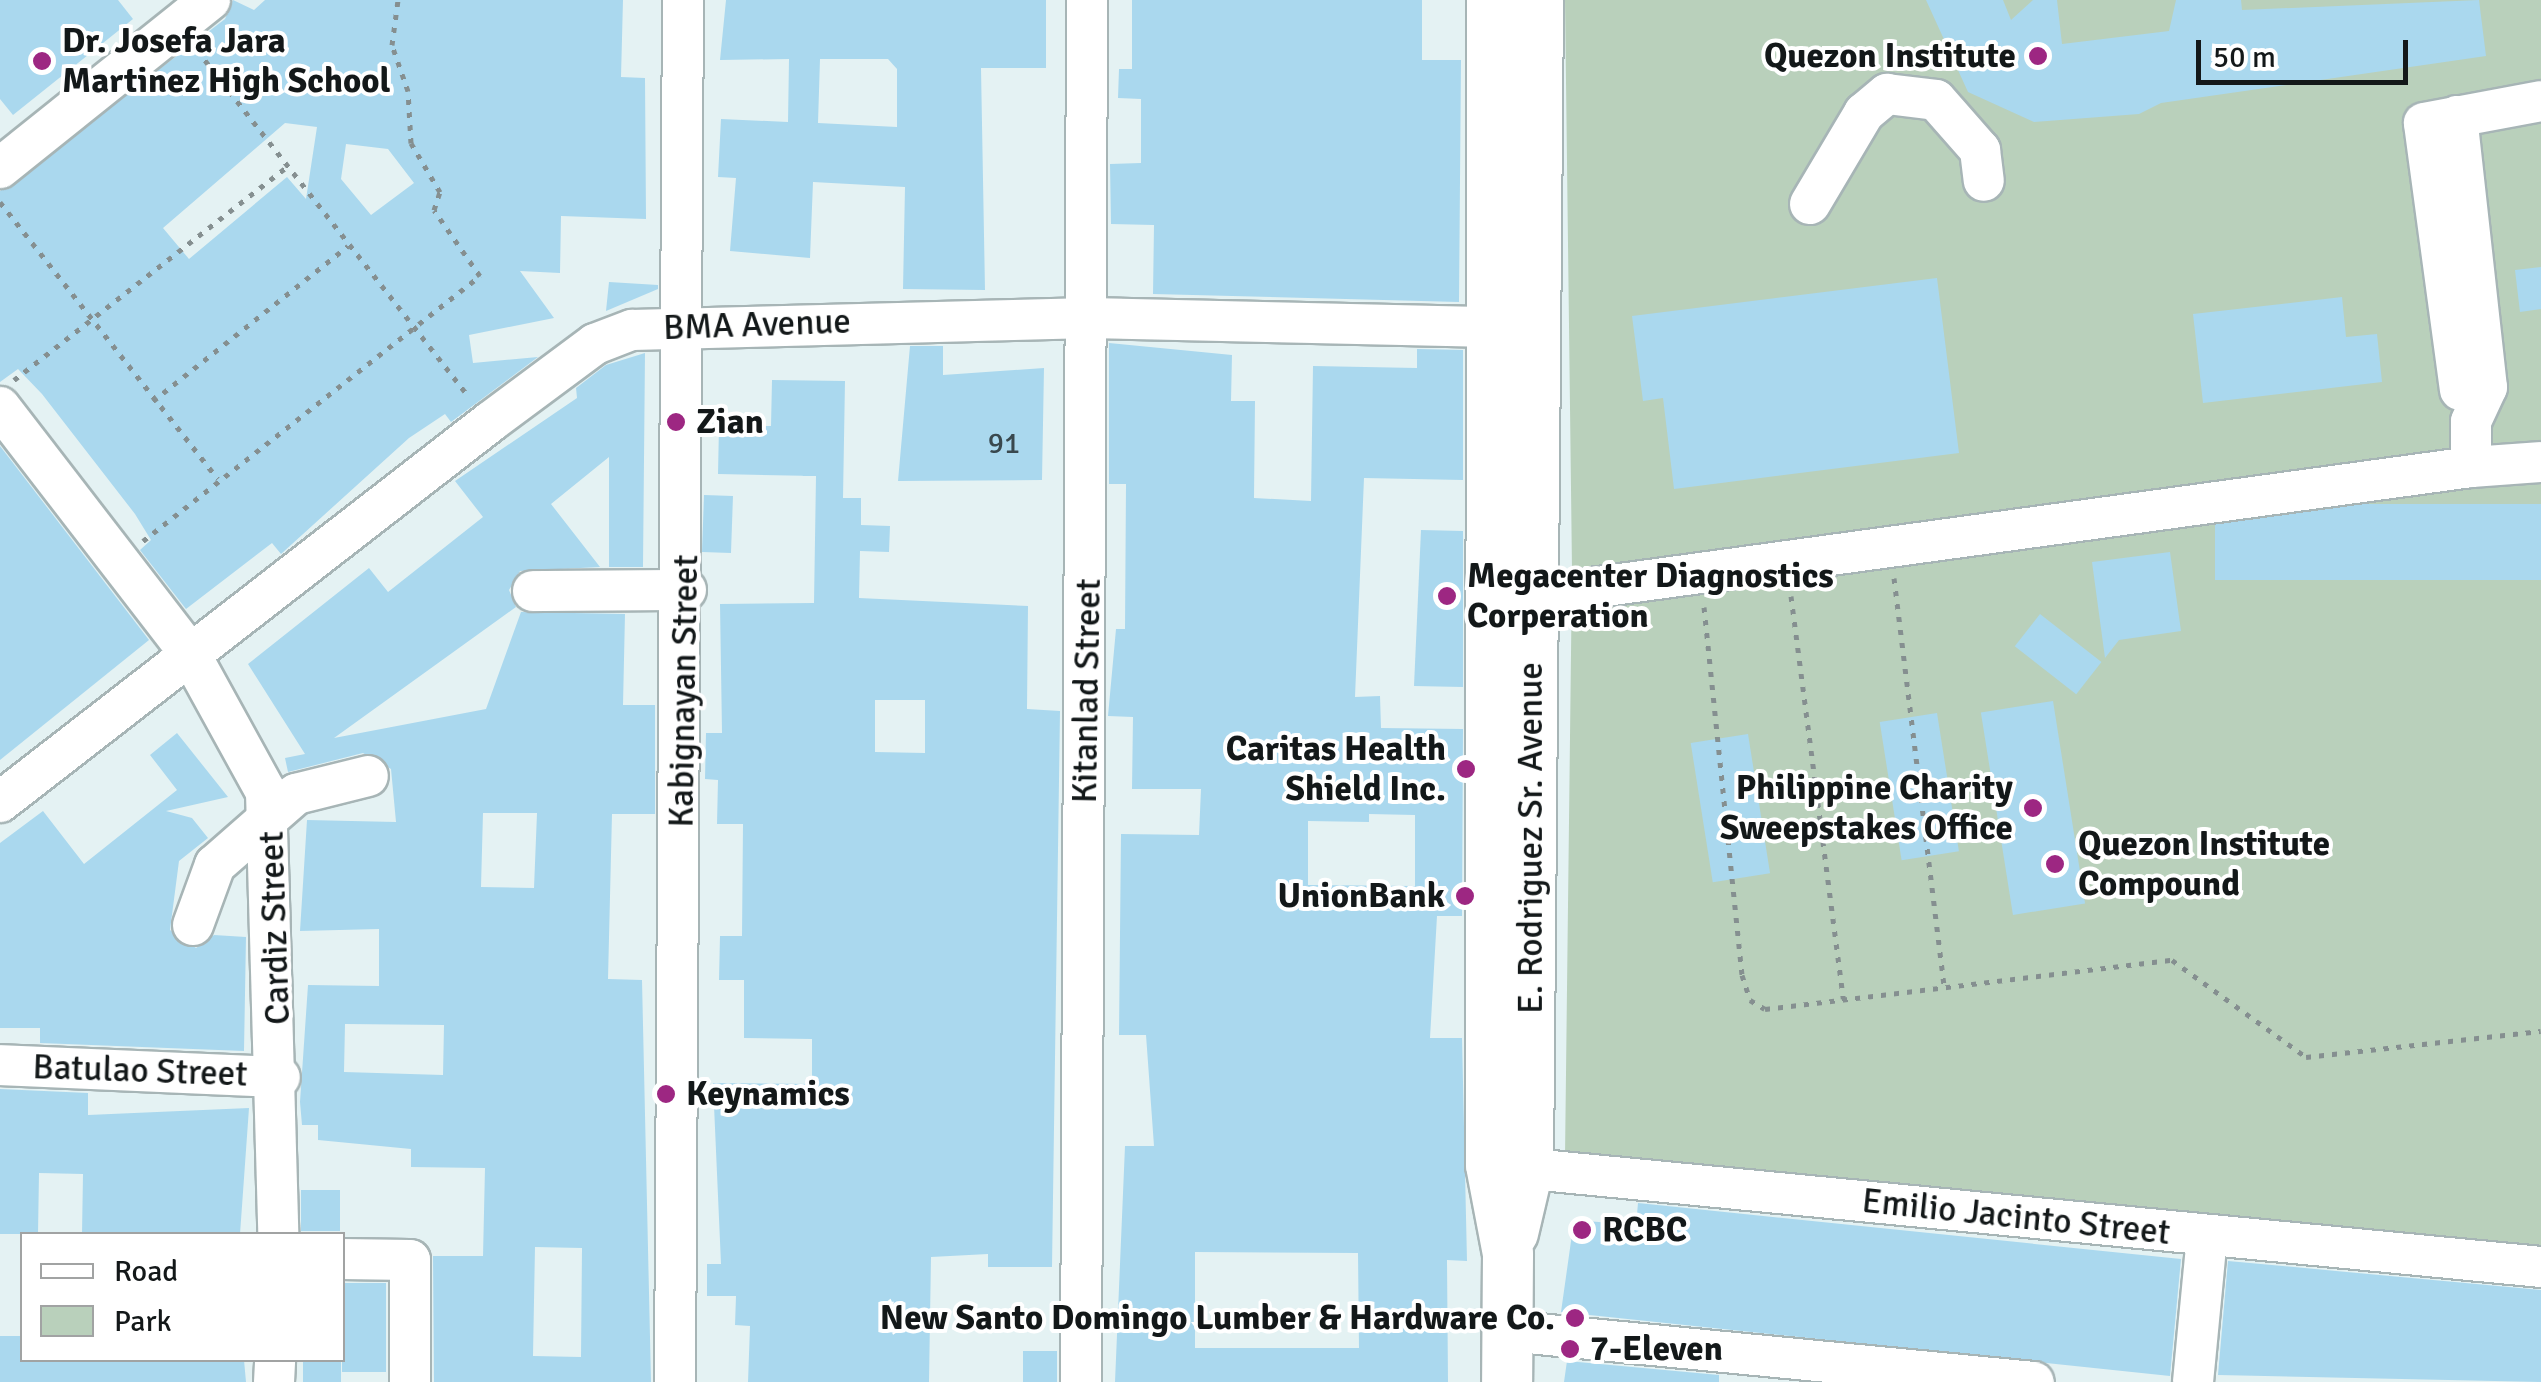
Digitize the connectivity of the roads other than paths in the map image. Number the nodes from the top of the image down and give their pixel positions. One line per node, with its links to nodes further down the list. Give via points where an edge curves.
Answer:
1 (210, 0): 7 (street)
2 (683, 0): 11 (street, Kabignayan Street)
3 (1087, 0): 10 (street, Kitanlad Street)
4 (1492, 0): 12 (main road, E. Rodriguez Sr. Avenue)
5 (1538, 0): 18 (main road, E. Rodriguez Sr. Avenue)
6 (2541, 101): 15 (street, via 2440,119 2463,306)
7 (0, 168)
8 (1984, 181): 9 (street, via 1980,150 1936,100 1887,94 1864,112)
9 (1810, 204)
10 (1090, 318): 11 (street, BMA Avenue); 12 (street, BMA Avenue); 34 (street, Kitanlad Street)
11 (685, 324): 16 (street, Kabignayan Street); 19 (street, BMA Avenue, via 595,344)
12 (1492, 327): 26 (main road, E. Rodriguez Sr. Avenue)
13 (0, 407): 19 (street, Cardiz Street)
14 (2541, 462): 15 (street)
15 (2471, 467): 18 (street)
16 (686, 590): 17 (street); 33 (street, Kabignayan Street)
17 (533, 591)
18 (1533, 596): 26 (main road, E. Rodriguez Sr. Avenue)
19 (190, 654): 21 (street, BMA Avenue); 22 (street, Cardiz Street)
20 (368, 776): 22 (street, via 305,789)
21 (0, 802)
22 (272, 818): 23 (street, via 215,865); 25 (street, Cardiz Street)
23 (192, 925)
24 (0, 1065): 25 (street, Batulao Street)
25 (280, 1076): 27 (street, Cardiz Street)
26 (1510, 1167): 28 (street, Emilio Jacinto Street); 31 (main road, E. Rodriguez Sr. Avenue)
27 (278, 1232)
28 (2207, 1236): 30 (street, Emilio Jacinto Street); 37 (street)
29 (345, 1259): 32 (street, via 410,1260)
30 (2541, 1267)
31 (1508, 1331): 35 (main road, E. Rodriguez Sr. Avenue); 36 (street)
32 (410, 1382)
33 (675, 1382)
34 (1081, 1382)
35 (1507, 1382)
36 (2034, 1382)
37 (2193, 1382)

